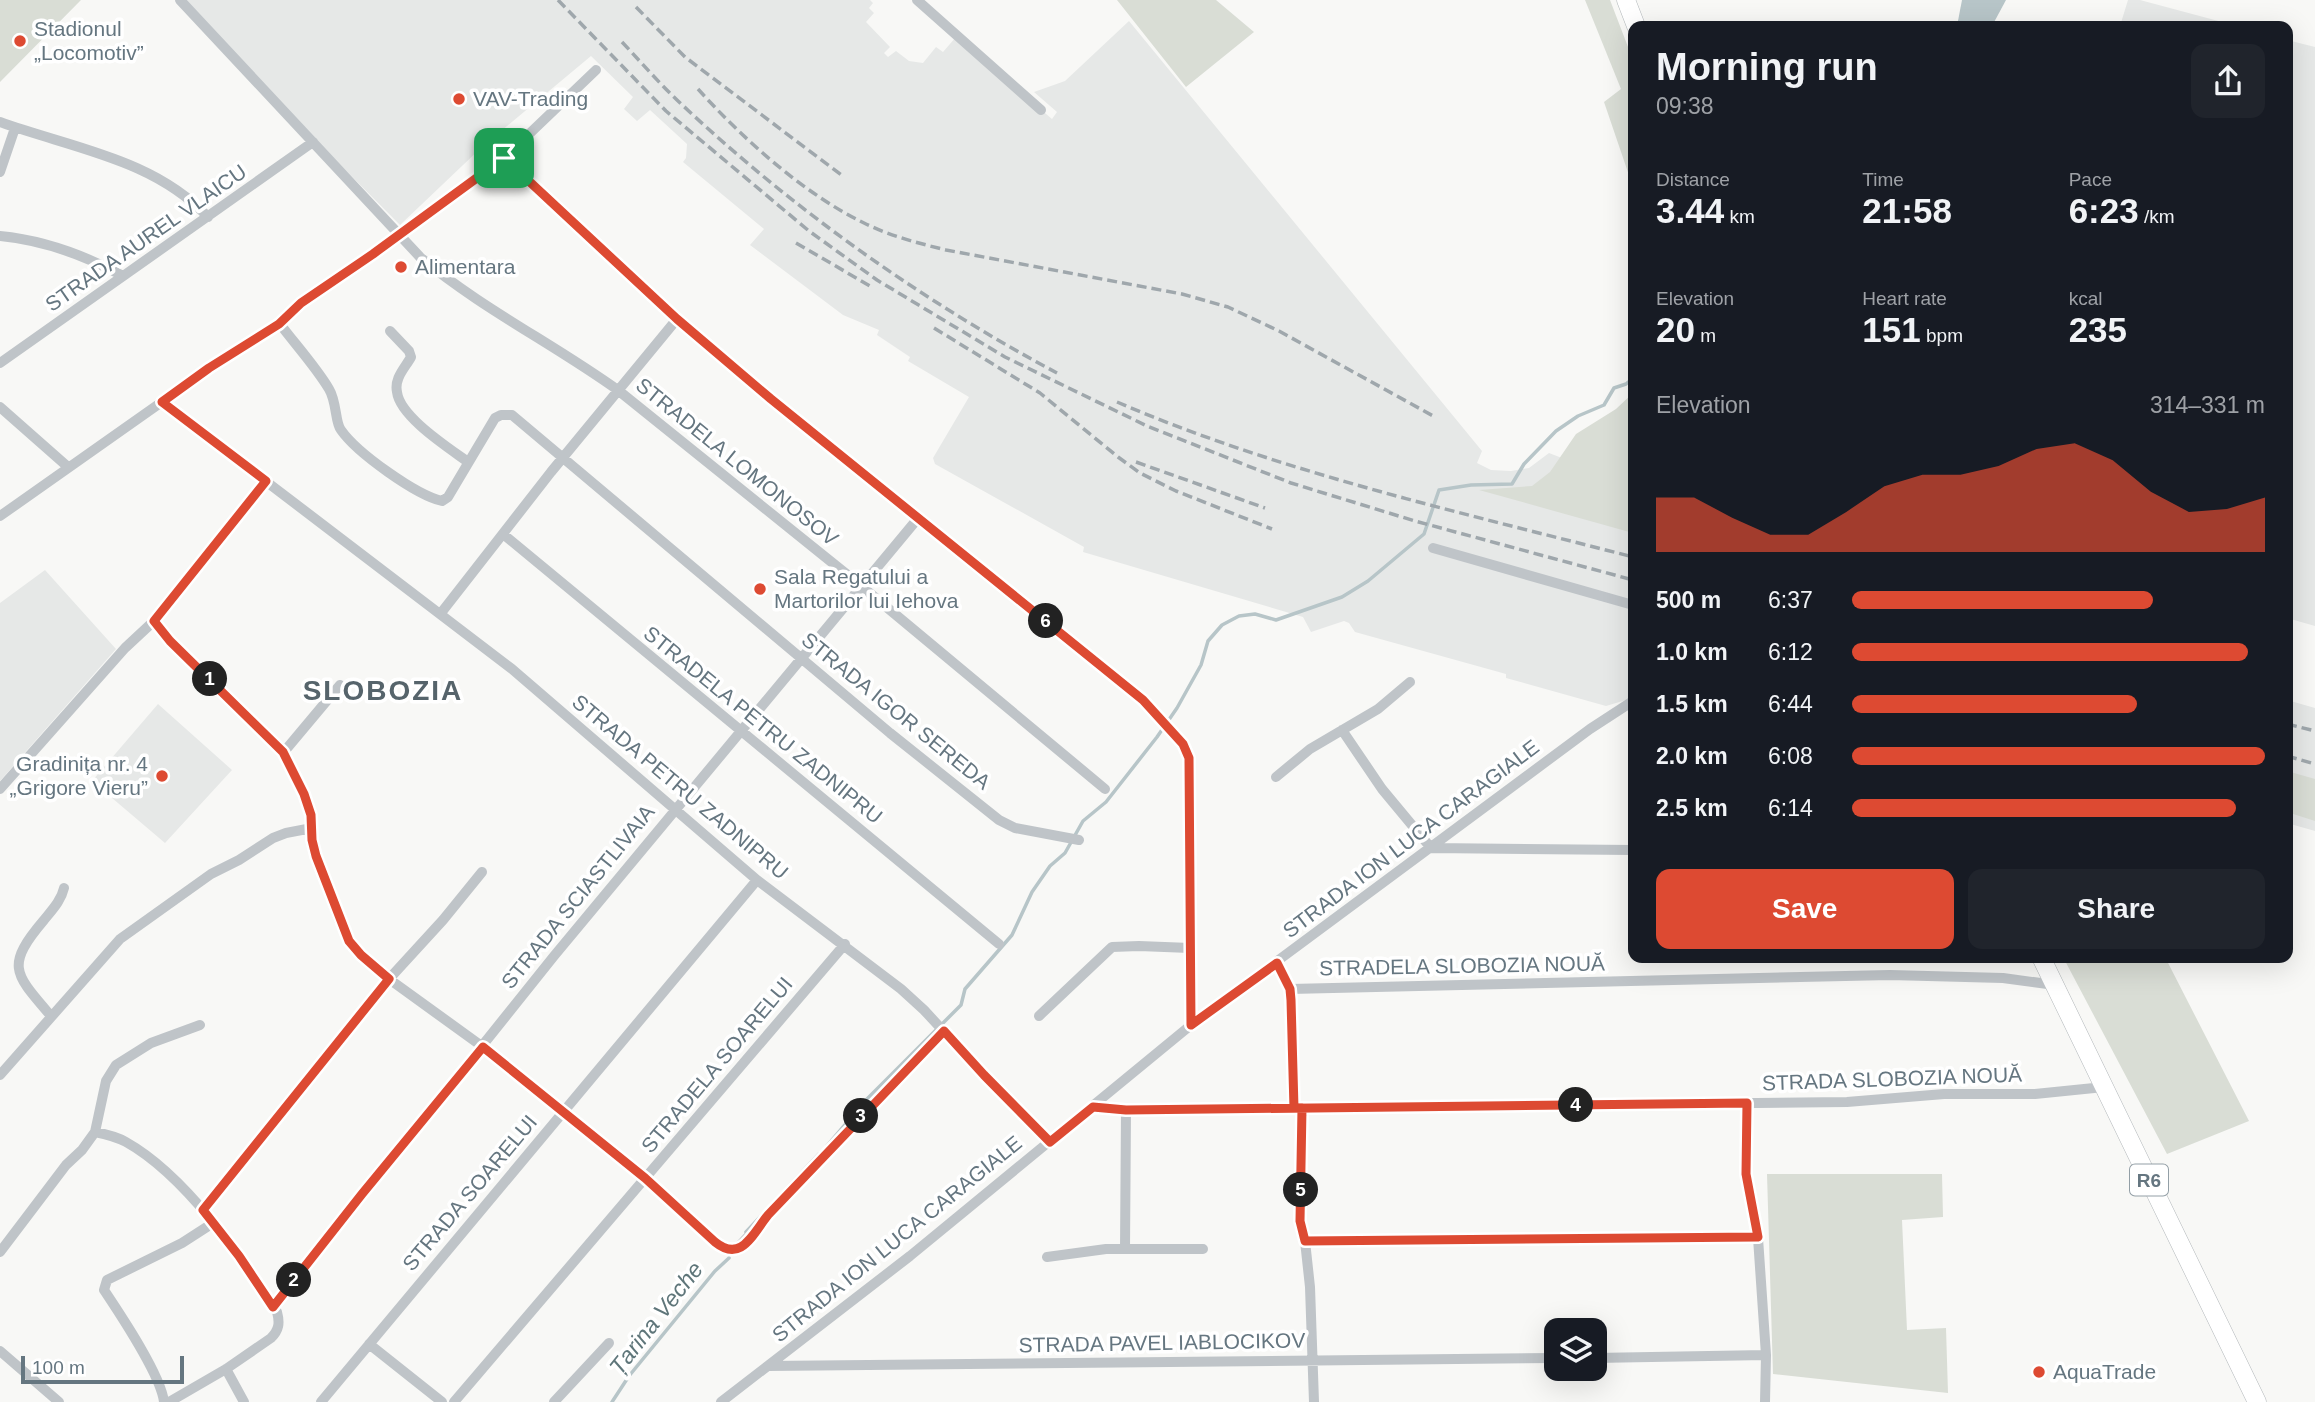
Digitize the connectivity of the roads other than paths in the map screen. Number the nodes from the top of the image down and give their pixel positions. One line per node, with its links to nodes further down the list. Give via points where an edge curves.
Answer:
1 (180, 0): 9 (street)
2 (917, 0): 6 (street)
3 (1626, 0): 4 (highway)
4 (1634, 21)
5 (596, 70): 10 (street)
6 (1041, 110)
7 (0, 122): 8 (street)
8 (15, 128): 11 (street); 12 (street, via 157,176)
9 (313, 142): 12 (street, STRADA AUREL VLAICU); 13 (street)
10 (504, 158): 13 (street); 16 (street)
11 (0, 172)
12 (208, 217): 15 (street, STRADA AUREL VLAICU)
13 (398, 235): 17 (street, via 301,303); 20 (street, STRADELA LOMONOSOV, via 465,292)
14 (0, 236): 15 (street, via 54,248)
15 (123, 276): 19 (street, STRADA AUREL VLAICU)
16 (677, 319): 20 (street); 28 (street)
17 (279, 324): 21 (street); 24 (street, via 329,388 337,424 365,455 442,502)
18 (390, 331): 24 (street, via 411,357 398,380 401,404 425,430)
19 (0, 363)
20 (619, 391): 23 (street); 31 (street, STRADELA LOMONOSOV)
21 (162, 402): 25 (street); 26 (street, STRADA PETRU ZADNIPRU)
22 (0, 407): 25 (street)
23 (563, 459): 24 (street, STRADA IGOR SEREDA, via 512,415 501,415); 29 (street); 35 (street, STRADA IGOR SEREDA)
24 (468, 462)
25 (68, 467): 27 (street)
26 (266, 481): 33 (street, STRADA PETRU ZADNIPRU); 34 (street)
27 (0, 516)
28 (919, 517): 31 (street, STRADA SCIASTLIVAIA); 55 (street, via 1143,700 1183,744 1189,758)
29 (503, 534): 33 (street); 40 (street, STRADELA PETRU ZADNIPRU)
30 (1433, 548): 32 (street)
31 (860, 585): 35 (street, STRADA SCIASTLIVAIA); 44 (street, STRADELA LOMONOSOV)
32 (1628, 605)
33 (441, 613): 45 (street, STRADA PETRU ZADNIPRU)
34 (154, 621): 41 (street); 43 (street)
35 (801, 658): 40 (street, STRADA SCIASTLIVAIA); 47 (street, STRADA IGOR SEREDA, via 999,820 1014,828)
36 (1410, 682): 39 (street, via 1378,709)
37 (340, 685): 41 (street)
38 (1628, 704): 48 (street, STRADA ION LUCA CARAGIALE)
39 (1342, 730): 42 (street); 48 (street, via 1382,789)
40 (741, 731): 45 (street, STRADA SCIASTLIVAIA); 54 (street, STRADELA PETRU ZADNIPRU)
41 (283, 752): 46 (street, via 304,794)
42 (1276, 777)
43 (0, 789)
44 (1105, 789)
45 (674, 810): 51 (street, STRADA PETRU ZADNIPRU); 66 (street, STRADA SCIASTLIVAIA)
46 (312, 828): 58 (street, via 316,856 349,941); 61 (street, via 273,838 211,874 120,939)
47 (1079, 840)
48 (1431, 848): 49 (street); 56 (street, STRADA ION LUCA CARAGIALE)
49 (1628, 850)
50 (482, 872): 58 (street)
51 (757, 880): 53 (street, STRADA PETRU ZADNIPRU); 73 (street, STRADA SOARELUI)
52 (64, 888): 61 (street, via 18,959 25,984)
53 (845, 944): 65 (street, STRADA PETRU ZADNIPRU); 76 (street, STRADELA SOARELUI)
54 (999, 944)
55 (1190, 948): 62 (street, via 1112,947); 64 (street)
56 (1277, 963): 60 (street); 64 (street, STRADA ION LUCA CARAGIALE)
57 (2044, 963): 59 (highway, R6)
58 (389, 979): 66 (street); 77 (street)
59 (2054, 985): 60 (street, STRADELA SLOBOZIA NOUĂ, via 2003,978 1890,975); 68 (highway, R6)
60 (1290, 989): 71 (street)
61 (51, 1016): 67 (street)
62 (1039, 1016)
63 (200, 1025): 74 (street, via 151,1043 116,1065 106,1081)
64 (1191, 1025): 70 (street, STRADA ION LUCA CARAGIALE)
65 (944, 1031): 75 (street, STRADA PETRU ZADNIPRU); 76 (street, via 735,1251 727,1251 710,1238)
66 (483, 1047): 73 (street); 85 (street, STRADA SCIASTLIVAIA)
67 (0, 1075)
68 (2104, 1087): 69 (street, STRADA SLOBOZIA NOUĂ, via 2035,1094); 105 (highway, R6)
69 (1747, 1103): 71 (street, STRADA SLOBOZIA NOUĂ); 79 (street, via 1746,1174)
70 (1093, 1107): 72 (street, STRADA SLOBOZIA NOUĂ); 75 (street, STRADA ION LUCA CARAGIALE)
71 (1298, 1108): 72 (street, STRADA SLOBOZIA NOUĂ); 80 (street, via 1300,1221)
72 (1126, 1110): 81 (street)
73 (563, 1112): 76 (street); 87 (street, STRADA SOARELUI)
74 (95, 1132): 77 (street, via 125,1141 146,1155); 83 (street)
75 (1050, 1142): 93 (street, STRADA ION LUCA CARAGIALE)
76 (645, 1178): 100 (street, STRADELA SOARELUI)
77 (203, 1210): 78 (street)
78 (213, 1223): 85 (street); 96 (street, via 104,1285)
79 (1758, 1237): 80 (street); 89 (street)
80 (1305, 1241): 92 (street)
81 (1125, 1249): 82 (street); 84 (street)
82 (1203, 1249)
83 (0, 1252)
84 (1048, 1257)
85 (273, 1307): 94 (street, via 279,1320 276,1333)
86 (609, 1343): 101 (street)
87 (369, 1344): 98 (street, STRADA SOARELUI); 99 (street)
88 (0, 1351): 95 (street)
89 (1766, 1355): 91 (street); 104 (street)
90 (1544, 1358): 92 (street, STRADA PAVEL IABLOCIKOV)
91 (1607, 1358)
92 (1312, 1360): 93 (street, STRADA PAVEL IABLOCIKOV); 103 (street)
93 (768, 1366): 102 (street, STRADA ION LUCA CARAGIALE)
94 (226, 1369): 96 (street); 97 (street)
95 (59, 1402)
96 (167, 1402)
97 (244, 1402)
98 (321, 1402)
99 (442, 1402)
100 (454, 1402)
101 (554, 1402)
102 (721, 1402)
103 (1314, 1402)
104 (1765, 1402)
105 (2258, 1402)

